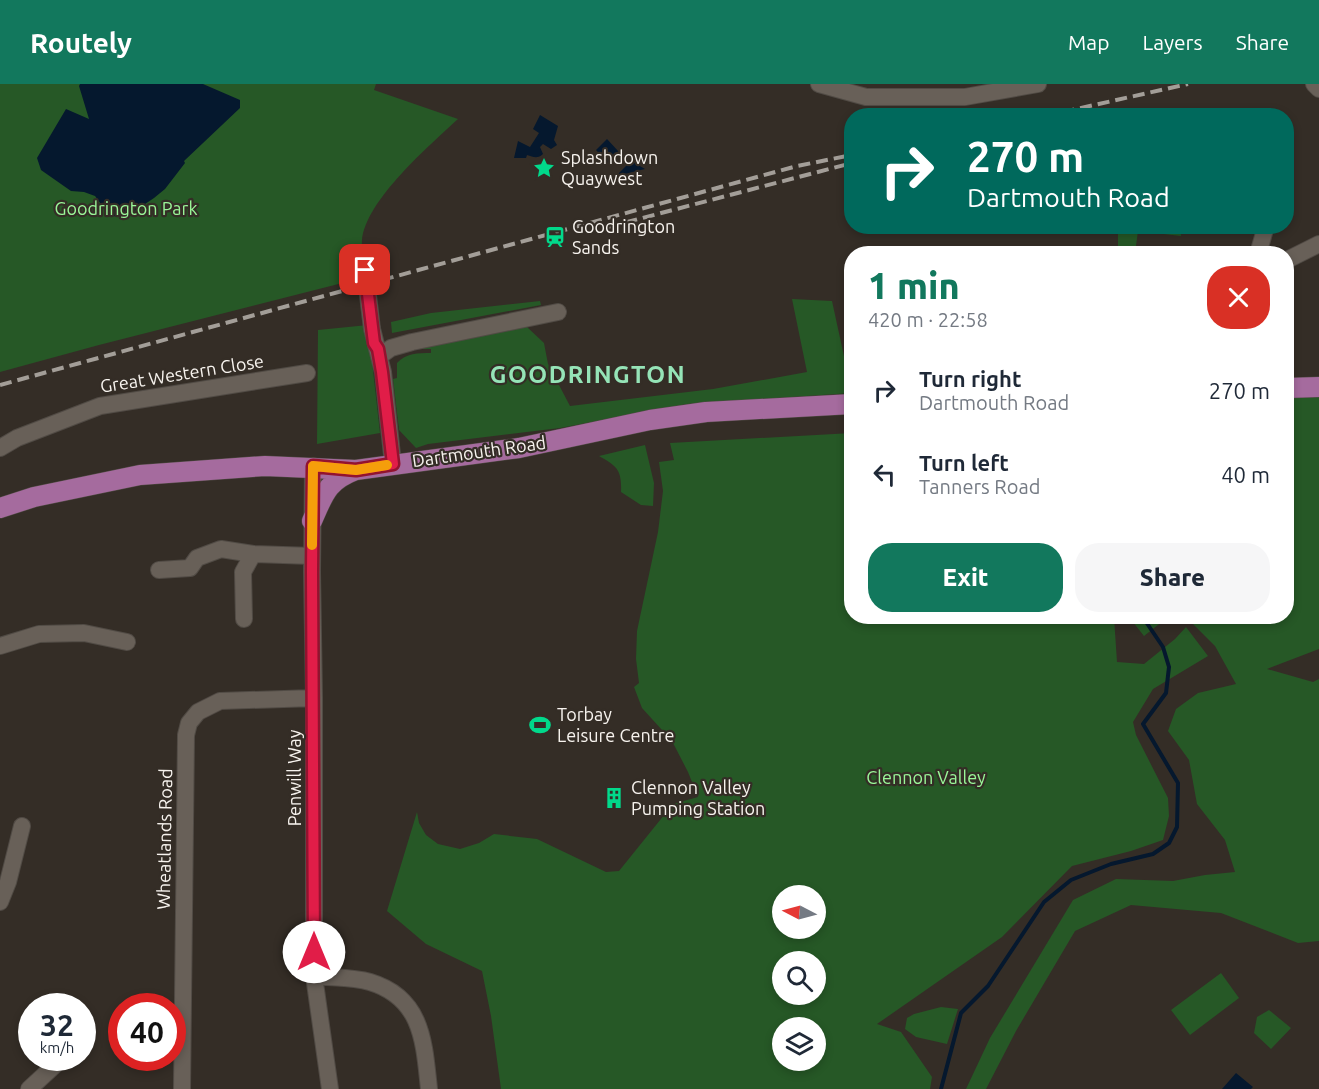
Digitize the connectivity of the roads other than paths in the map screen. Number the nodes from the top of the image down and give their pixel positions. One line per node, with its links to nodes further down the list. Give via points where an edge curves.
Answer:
1 (819, 84): 2 (street, via 866,97 965,97)
2 (1038, 84)
3 (1314, 84): 4 (street)
4 (1319, 89)
5 (1319, 244): 6 (street)
6 (1294, 256)
7 (365, 270): 9 (street, bridge, via 372,329)
8 (558, 312): 9 (street, via 412,342 391,348)
9 (380, 357): 15 (street)
10 (306, 373): 14 (street, Great Western Close, via 100,406)
11 (1319, 387): 12 (main road)
12 (1294, 388)
13 (844, 404): 15 (main road, Dartmouth Road, via 706,412 519,448)
14 (0, 448)
15 (393, 464): 17 (main road, Dartmouth Road)
16 (313, 466): 17 (main road, Dartmouth Road); 18 (main road, Dartmouth Road, via 140,475); 19 (street, Penwill Way)
17 (356, 470): 19 (main road, via 339,477 324,494)
18 (0, 508)
19 (312, 521): 21 (street, Penwill Way)
20 (253, 554): 21 (street); 22 (street, via 221,549 197,558 190,568); 23 (street, via 243,572)
21 (312, 556): 26 (street, Penwill Way)
22 (159, 570)
23 (244, 619)
24 (127, 642): 25 (street, via 84,633 39,634)
25 (0, 646)
26 (314, 698): 29 (street, Penwill Way); 32 (street, Wheatlands Road, via 220,701 198,712 189,723)
27 (22, 826): 28 (street)
28 (0, 902)
29 (314, 976): 33 (street, Penwill Way); 34 (street, via 369,981 387,988 404,1002 419,1023)
30 (48, 1071): 31 (street)
31 (29, 1089)
32 (182, 1089)
33 (330, 1089)
34 (429, 1089)

